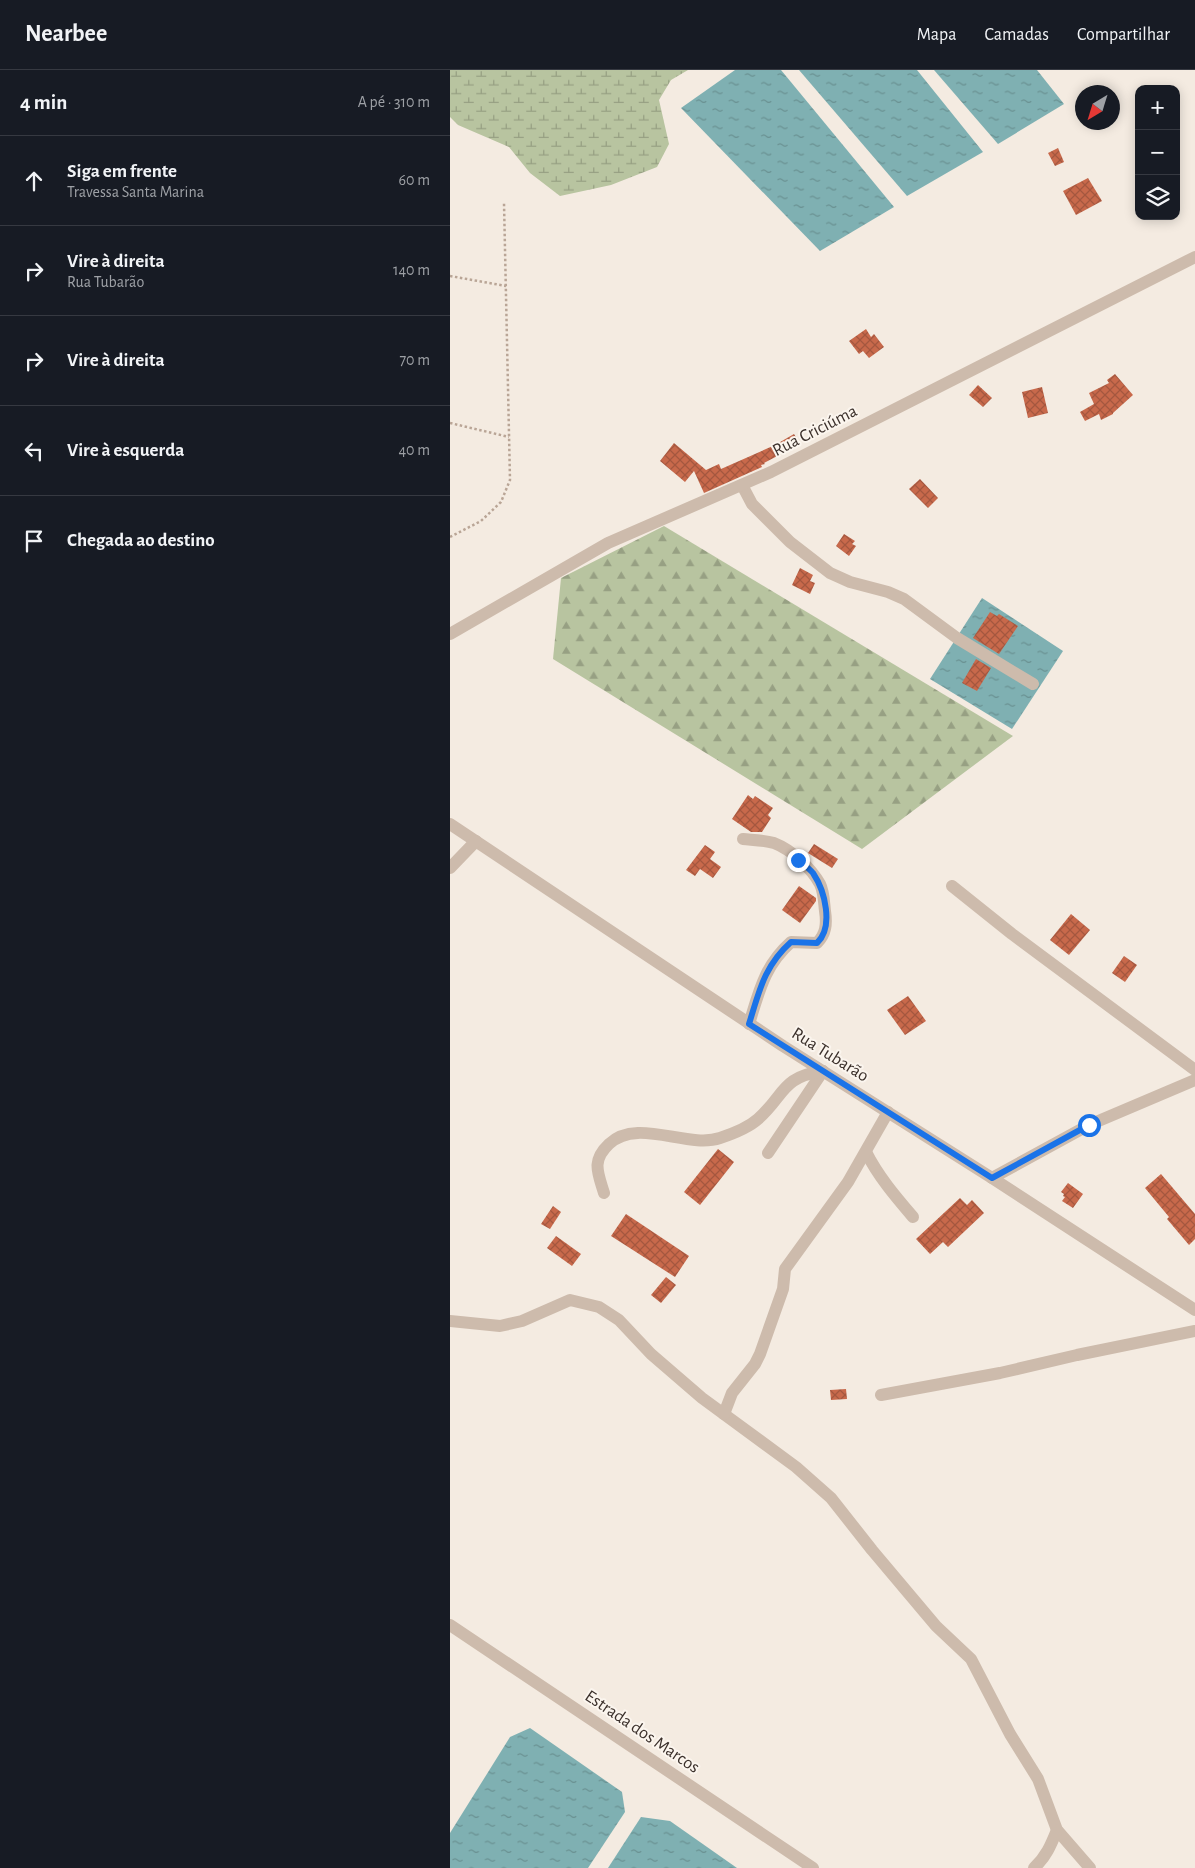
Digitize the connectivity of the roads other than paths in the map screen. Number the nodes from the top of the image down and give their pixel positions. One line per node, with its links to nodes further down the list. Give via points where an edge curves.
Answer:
1 (1195, 257): 2 (street, Rua Criciúma)
2 (742, 485): 3 (street, Rua Criciúma, via 608,543); 4 (street, via 752,504 790,542 830,573 904,599 957,638)
3 (450, 634)
4 (1033, 684)
5 (450, 824): 7 (street, Rua Tubarão)
6 (743, 840): 10 (street, via 774,843 812,871 821,886 826,925 817,943 791,942 774,959 766,972)
7 (476, 841): 8 (street); 10 (street, Rua Tubarão)
8 (450, 868)
9 (952, 886): 11 (street)
10 (749, 1024): 12 (street, Rua Tubarão)
11 (1195, 1070)
12 (823, 1071): 14 (street, Rua Tubarão); 16 (street); 18 (street, via 809,1073 791,1082 756,1121 721,1138 707,1142 639,1133 620,1137 600,1155 596,1168)
13 (1195, 1080): 17 (street, via 1089,1125)
14 (888, 1112): 15 (street); 17 (street, Rua Tubarão)
15 (866, 1152): 19 (street, via 873,1167); 24 (street, via 785,1269 783,1289 760,1354 732,1393)
16 (768, 1153)
17 (992, 1178): 20 (street, Rua Tubarão)
18 (604, 1193)
19 (913, 1217)
20 (1195, 1310)
21 (450, 1322): 24 (street, via 500,1326 522,1322 570,1300 599,1307 619,1320 670,1371)
22 (1195, 1330): 23 (street, via 1000,1373)
23 (881, 1395)
24 (724, 1414): 26 (street, via 796,1467 831,1498 930,1619 971,1659 1010,1734 1038,1779)
25 (450, 1625): 27 (street, Estrada dos Marcos)
26 (1057, 1830): 28 (street, via 1051,1847); 29 (street)
27 (814, 1868)
28 (1034, 1868)
29 (1090, 1868)

